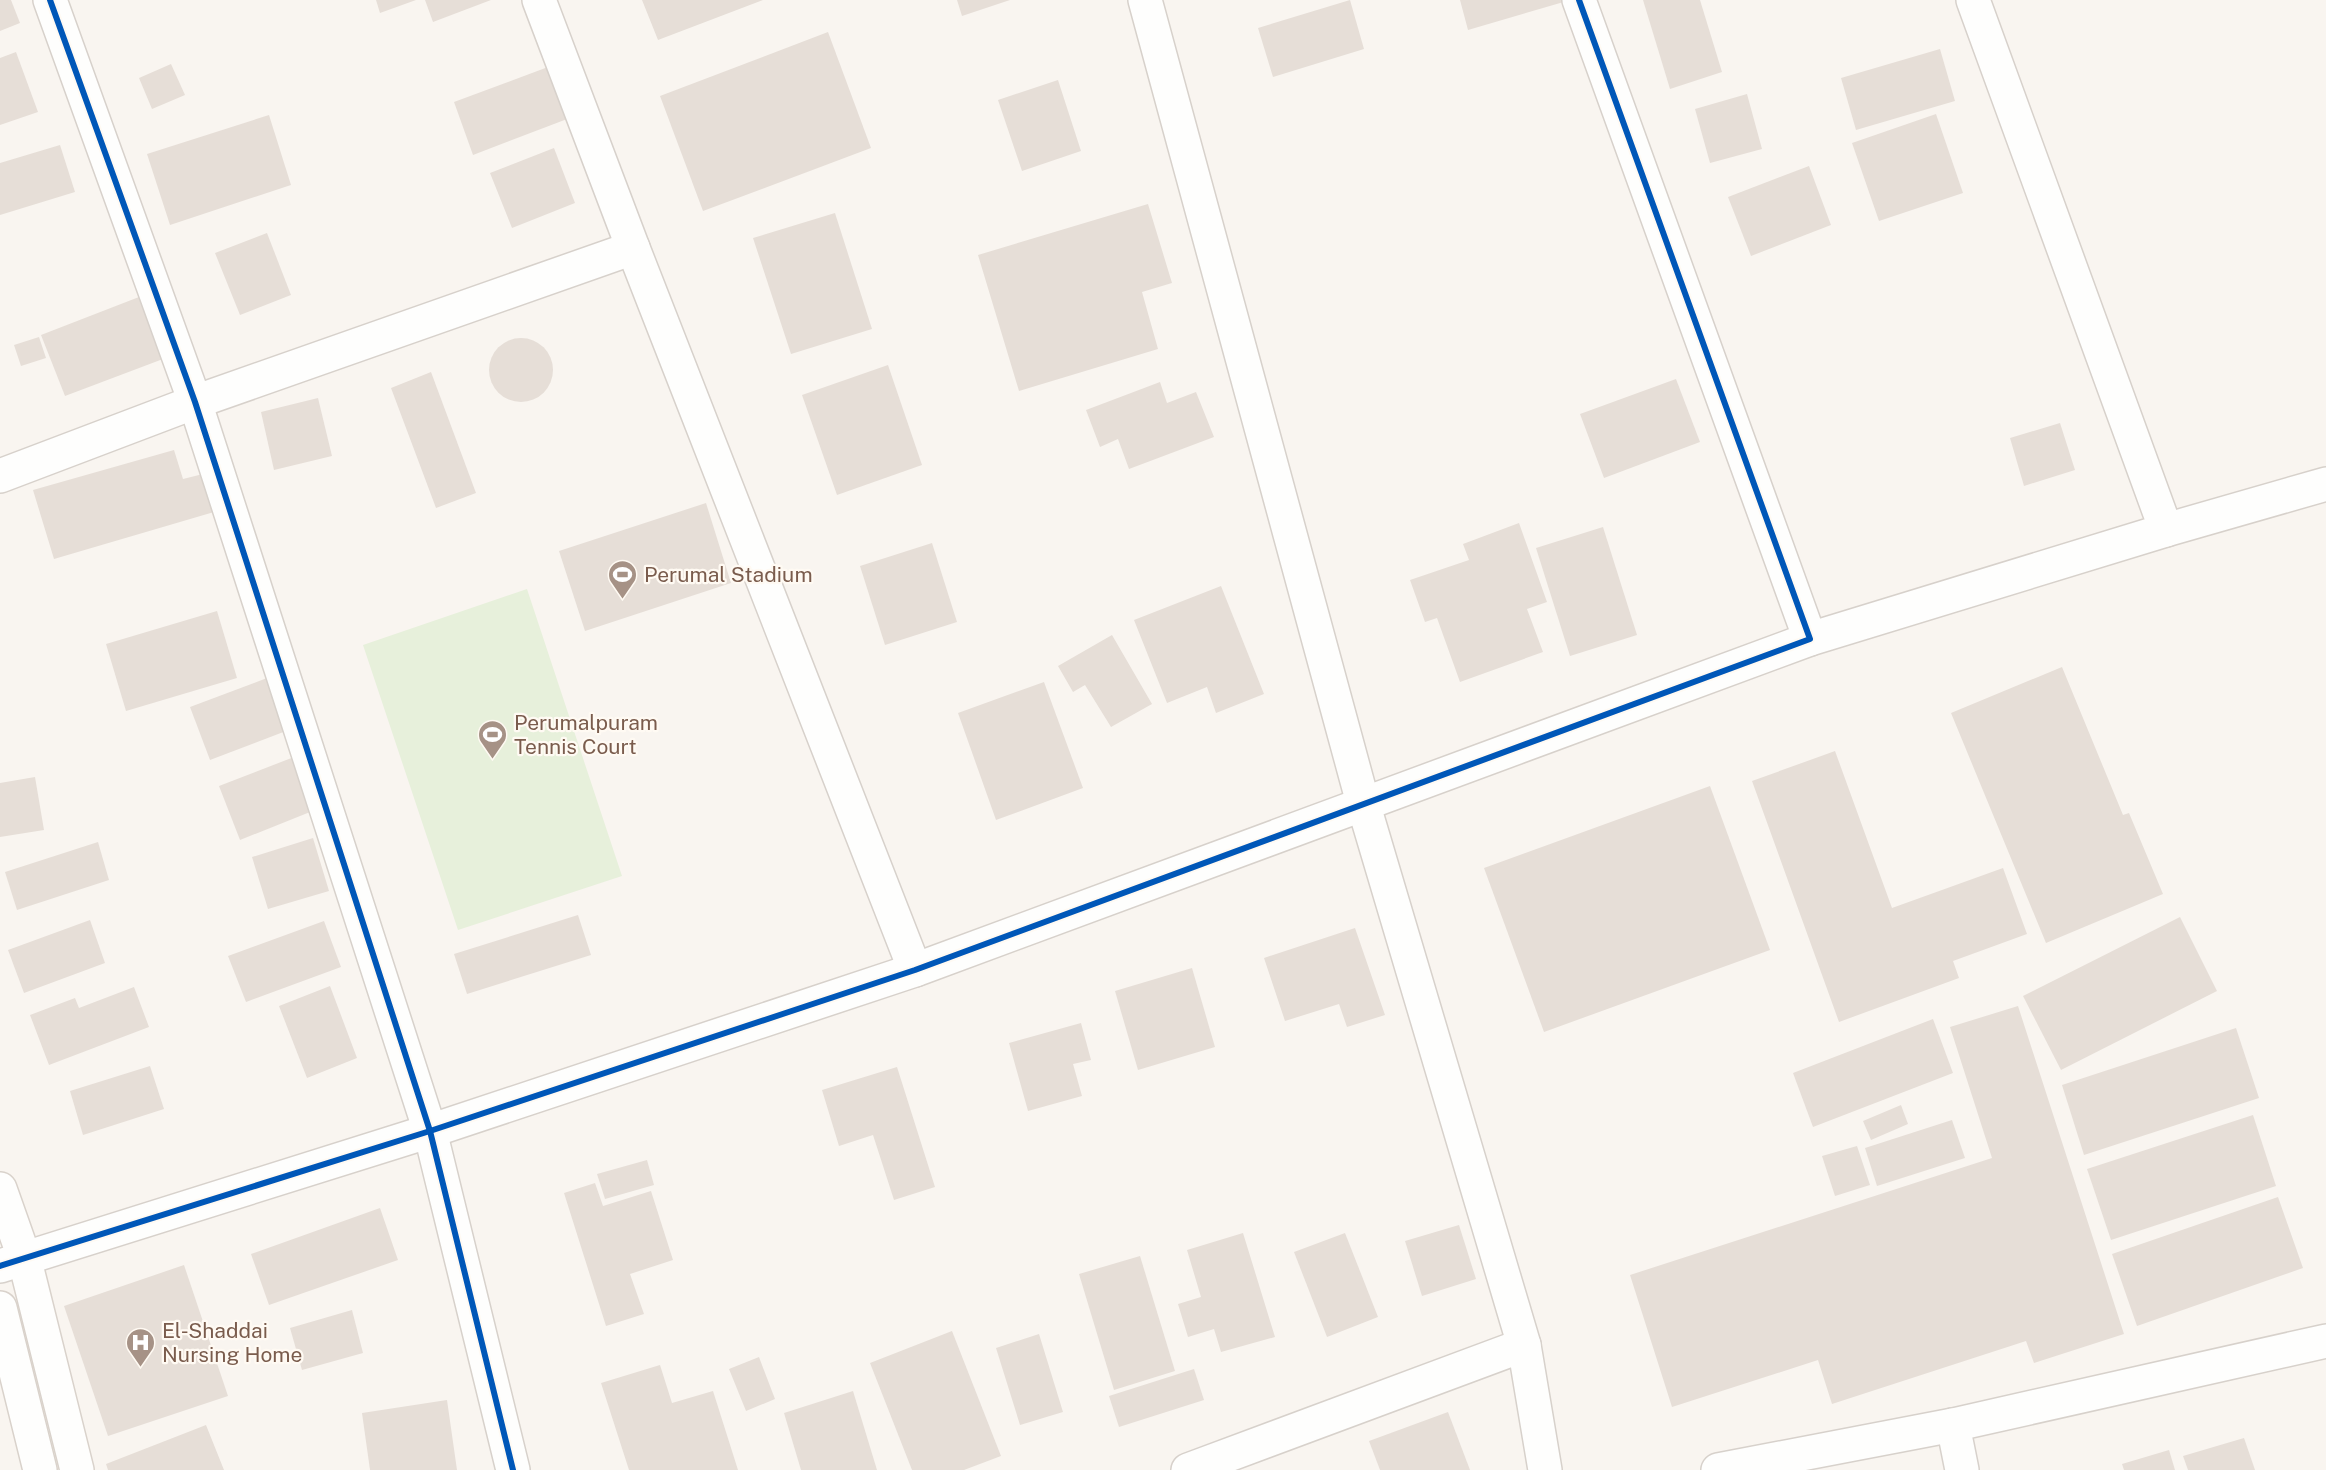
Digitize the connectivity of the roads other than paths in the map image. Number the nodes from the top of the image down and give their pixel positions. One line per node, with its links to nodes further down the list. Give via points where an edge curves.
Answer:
1 (50, 0): 7 (street)
2 (539, 0): 6 (street)
3 (1145, 0): 12 (street)
4 (1579, 0): 11 (street)
5 (1973, 0): 10 (street)
6 (633, 248): 7 (street); 13 (street)
7 (195, 402): 8 (street); 14 (street)
8 (0, 476)
9 (2323, 496): 10 (street)
10 (2166, 530): 11 (street)
11 (1810, 639): 12 (street)
12 (1363, 803): 13 (street); 19 (street)
13 (915, 970): 14 (street)
14 (430, 1131): 16 (street); 23 (street)
15 (0, 1189): 16 (street)
16 (12, 1262): 22 (street)
17 (0, 1308): 21 (street)
18 (2326, 1341): 20 (street)
19 (1524, 1345): 24 (street); 25 (street)
20 (1953, 1425): 26 (street); 27 (street)
21 (40, 1470)
22 (77, 1470)
23 (513, 1470)
24 (1188, 1470)
25 (1545, 1470)
26 (1718, 1470)
27 (1962, 1470)

